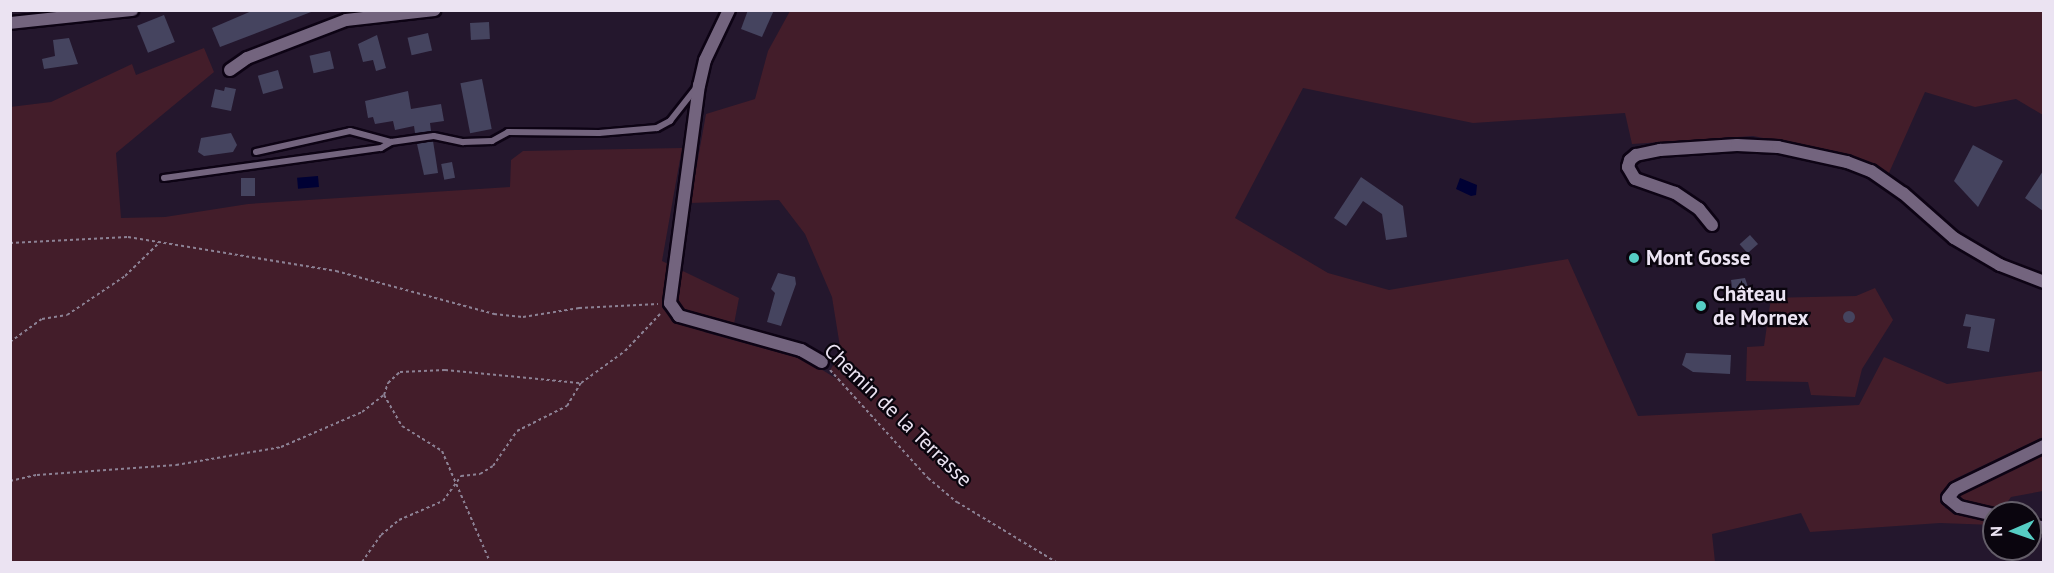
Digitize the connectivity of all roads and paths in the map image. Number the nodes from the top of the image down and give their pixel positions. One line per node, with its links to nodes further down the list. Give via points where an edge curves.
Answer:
1 (132, 10): 4 (street)
2 (434, 10): 5 (street, via 337,22 247,58)
3 (729, 10): 6 (street, via 705,60)
4 (10, 23)
5 (230, 70)
6 (699, 85): 7 (lane, via 676,115 657,128 598,133 508,132 492,141 463,142 434,136); 14 (street)
7 (391, 142): 8 (lane, via 350,131); 9 (lane, via 381,147)
8 (256, 152)
9 (164, 178)
10 (1712, 225): 13 (street, via 1699,209 1675,194 1635,179 1628,167 1630,160 1660,150 1737,145 1778,147 1847,162 1871,171 1903,193 1954,238 2000,265)
11 (11, 243): 12 (path, via 128,237)
12 (160, 243): 14 (path, via 336,271 494,314 539,316 579,308); 15 (path, via 125,276 67,315 42,319)
13 (2043, 282)
14 (670, 303): 16 (street, Chemin de la Terrasse, via 679,316 801,350); 17 (path, via 625,351)
15 (10, 342)
16 (822, 362): 25 (path, Chemin de la Terrasse, via 928,478 957,502)
17 (581, 382): 18 (path, via 416,370 400,372 388,383); 21 (path, via 567,406 517,431 493,466 480,474 461,476)
18 (384, 395): 20 (path, via 362,412 281,447 176,465 37,475); 21 (path, via 402,426 442,451)
19 (2043, 446): 22 (street, via 1955,489 1948,498 1959,507)
20 (10, 481)
21 (456, 485): 23 (path, via 443,501 399,520 381,535); 24 (path)
22 (1982, 512)
23 (362, 562)
24 (490, 562)
25 (1056, 562)

